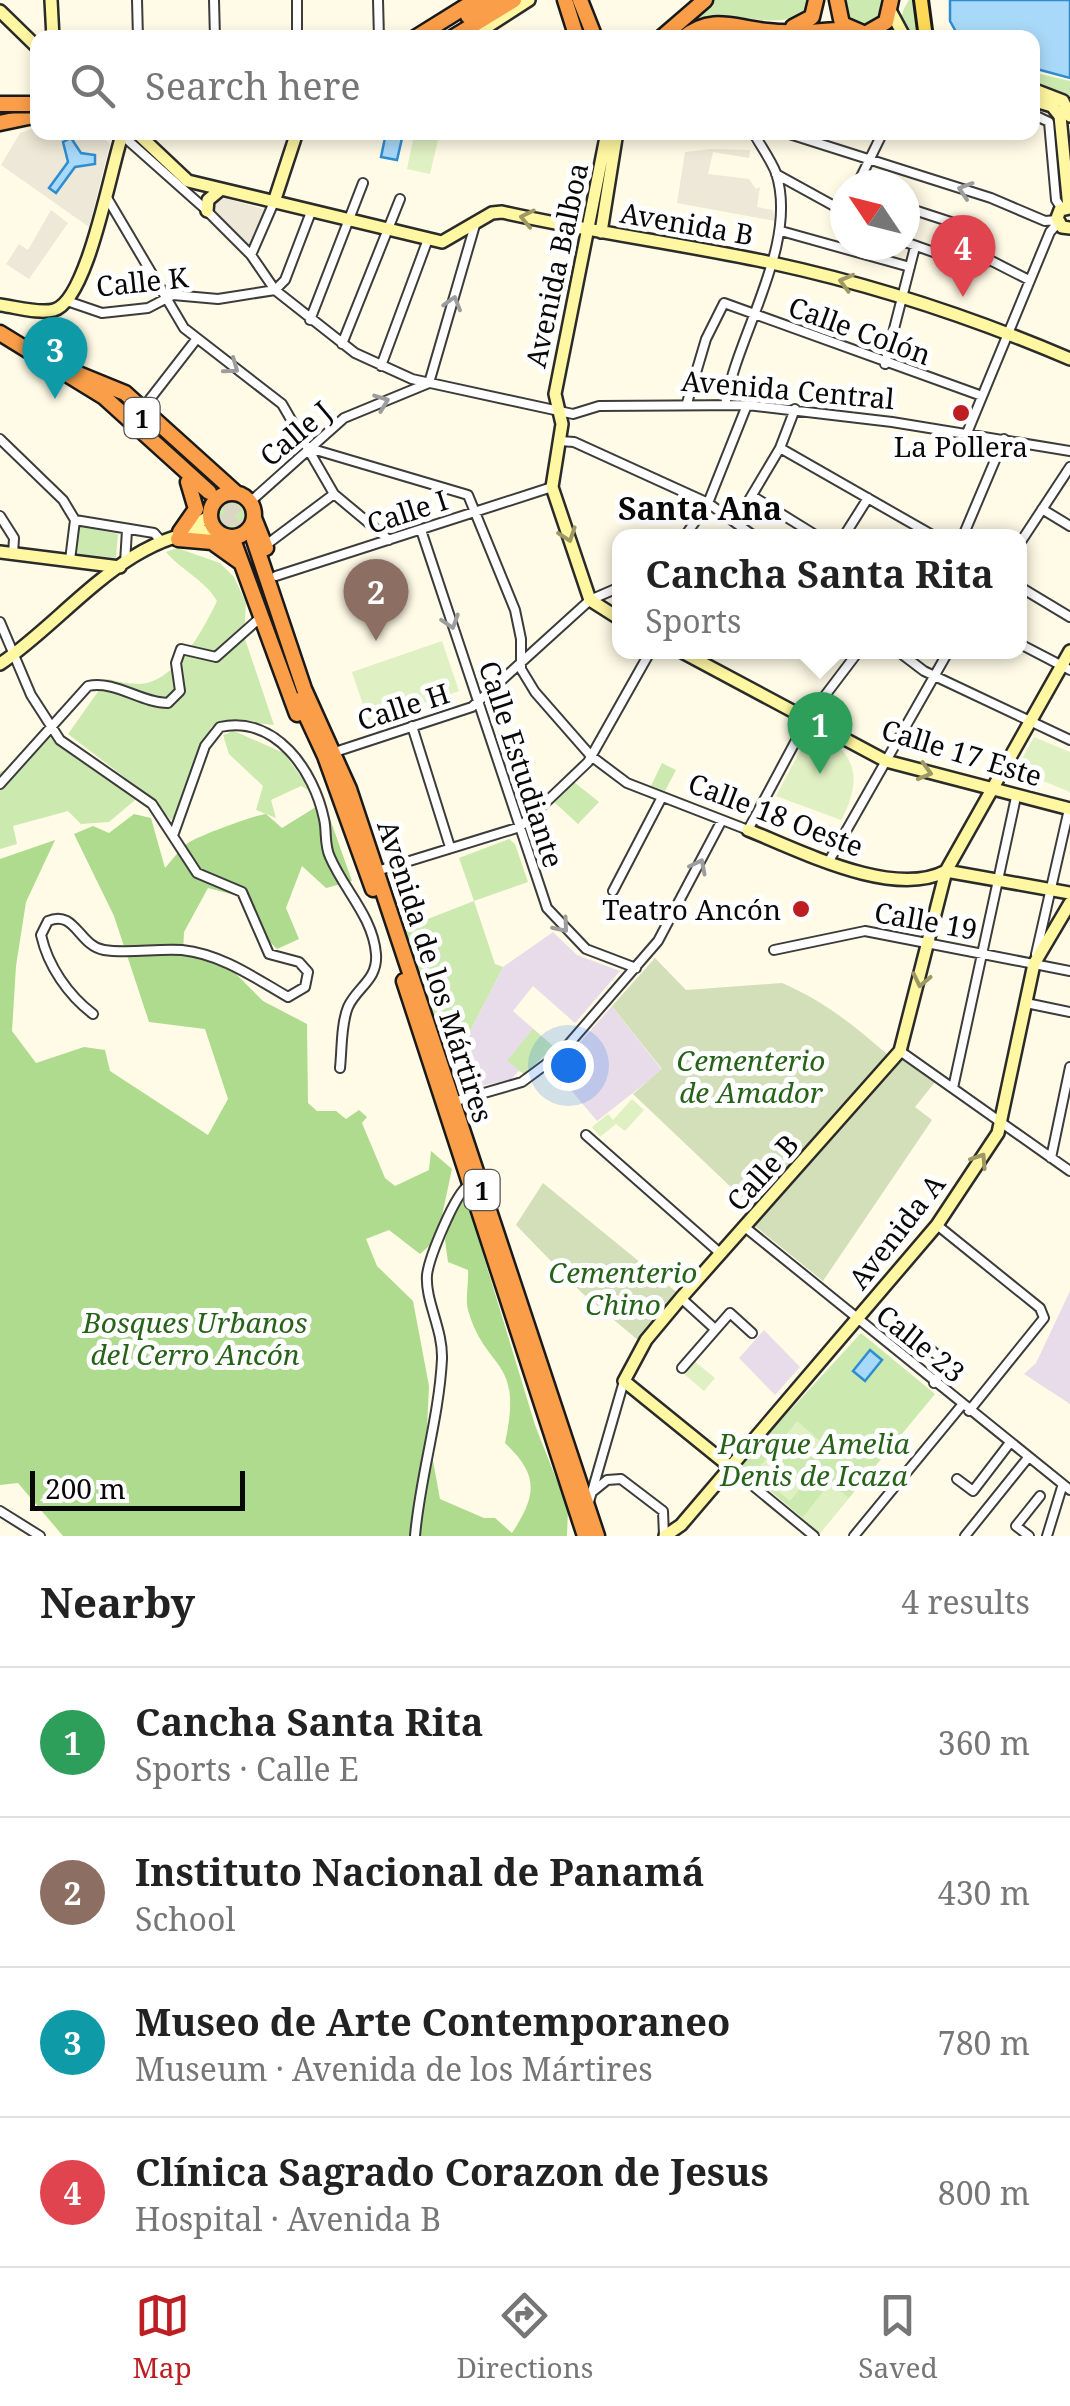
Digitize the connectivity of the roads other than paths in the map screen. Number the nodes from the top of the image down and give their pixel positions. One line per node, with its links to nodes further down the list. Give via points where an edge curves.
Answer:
1 (52, 0): 19 (street)
2 (137, 0): 20 (street)
3 (214, 0): 21 (street)
4 (297, 0): 22 (street)
5 (378, 0): 23 (street)
6 (514, 0): 16 (highway)
7 (529, 0): 27 (street)
8 (565, 0): 28 (highway)
9 (580, 0): 29 (highway)
10 (705, 0): 30 (highway)
11 (816, 0): 33 (highway, via 812,17)
12 (836, 0): 18 (highway)
13 (921, 0): 38 (main road)
14 (470, 1): 24 (highway)
15 (893, 5): 36 (highway); 37 (street)
16 (495, 6): 25 (highway); 26 (highway)
17 (0, 11): 39 (street)
18 (848, 29): 34 (highway); 35 (highway)
19 (51, 30)
20 (138, 30)
21 (214, 30)
22 (297, 30)
23 (379, 30)
24 (425, 30)
25 (448, 30)
26 (463, 30)
27 (482, 30)
28 (574, 30)
29 (592, 30)
30 (670, 30)
31 (700, 30): 32 (highway, via 725,22)
32 (767, 30)
33 (783, 30)
34 (825, 30)
35 (851, 30)
36 (878, 30)
37 (902, 30)
38 (925, 30)
39 (30, 38)
40 (1040, 93): 47 (street, via 1063,101)
41 (1040, 102): 70 (street, via 1060,116)
42 (30, 103): 43 (highway, bridge)
43 (0, 105)
44 (30, 115): 46 (street)
45 (30, 115): 48 (highway)
46 (16, 116): 48 (highway)
47 (1070, 116)
48 (0, 118)
49 (1040, 118): 70 (street, via 1049,122 1056,200)
50 (120, 140): 63 (street)
51 (130, 140): 67 (street, Avenida Central)
52 (144, 140): 62 (street, via 176,173)
53 (294, 140): 65 (street)
54 (611, 140): 74 (street, Avenida Balboa)
55 (757, 140): 60 (street)
56 (808, 140): 58 (street)
57 (878, 140): 58 (street)
58 (869, 160): 59 (street); 70 (street, one-way to 58, via 1046,222)
59 (864, 170)
60 (776, 174): 66 (street); 75 (street)
61 (363, 183): 71 (street)
62 (220, 190): 65 (street); 67 (street)
63 (106, 196): 85 (street); 87 (street)
64 (400, 198): 73 (street)
65 (274, 202): 68 (street); 78 (street)
66 (830, 204)
67 (207, 211): 78 (street, Avenida Central)
68 (310, 212): 71 (street); 84 (street)
69 (920, 212): 80 (street, via 960,225)
70 (1064, 216): 83 (street)
71 (350, 222): 73 (street); 90 (street)
72 (476, 222): 74 (street, Avenida B, one-way to 72, via 502,212); 76 (street, Avenida B, via 442,242); 99 (street, one-way to 72)
73 (388, 230): 76 (street); 94 (street)
74 (595, 231): 81 (street, Avenida B); 105 (street, Avenida Balboa)
75 (782, 231): 81 (street); 82 (street)
76 (428, 239): 97 (street)
77 (920, 249): 80 (street, via 973,266)
78 (250, 256): 84 (street, Avenida Central)
79 (912, 260): 82 (street)
80 (989, 262): 83 (street)
81 (773, 264): 86 (street, Avenida B, one-way to 81); 89 (street)
82 (910, 267): 86 (street)
83 (1029, 280): 91 (street)
84 (278, 289): 85 (street, Calle K, via 240,298); 90 (street, Avenida Central)
85 (165, 298): 87 (street, Calle K, via 148,308 102,313); 93 (street)
86 (902, 298): 91 (street, Avenida B); 96 (street)
87 (67, 302): 88 (street, via 52,311)
88 (0, 304)
89 (751, 314): 96 (street, Calle Colón); 101 (street, Calle Colón, via 724,304); 102 (street)
90 (310, 320): 94 (street, Avenida Central)
91 (1008, 332): 95 (street, Avenida B); 100 (street)
92 (0, 334): 98 (highway, 1)
93 (195, 341): 104 (street); 111 (street, one-way to 111, via 282,404)
94 (342, 344): 97 (street, Avenida Central)
95 (1070, 359)
96 (885, 364): 100 (street, Calle Colón)
97 (381, 366): 99 (street, Avenida Central)
98 (76, 376): 104 (highway, via 109,384); 115 (highway); 117 (highway, 1, via 130,405)
99 (429, 384): 105 (street, Avenida Central); 111 (street, Calle J, one-way to 99, via 344,418)
100 (982, 396): 107 (street)
101 (687, 403): 102 (street, Avenida Central); 105 (street, Avenida Central, via 598,406 582,414)
102 (725, 404): 103 (street, Avenida Central)
103 (747, 405): 106 (street, Avenida Central); 123 (street)
104 (144, 408): 118 (highway)
105 (556, 408): 110 (street, Avenida Balboa)
106 (795, 409): 107 (street, Avenida Central); 112 (street)
107 (967, 433): 109 (street, Avenida Central)
108 (0, 439): 129 (street)
109 (1004, 439): 113 (street, Avenida Central); 137 (street)
110 (560, 440): 116 (street); 123 (street)
111 (309, 448): 119 (street); 122 (street, Calle J); 125 (street, via 456,490)
112 (780, 448): 120 (street); 121 (street)
113 (1070, 451)
114 (1070, 467): 124 (street)
115 (188, 482): 126 (highway); 142 (highway, via 196,509)
116 (552, 487): 125 (street, Calle I); 152 (street, one-way to 152)
117 (213, 489)
118 (236, 493): 122 (highway); 126 (highway, via 224,494)
119 (334, 494): 143 (street); 144 (street)
120 (754, 497): 130 (street); 134 (street)
121 (868, 498): 135 (street); 136 (street)
122 (250, 502): 128 (highway)
123 (708, 503): 130 (street); 132 (street)
124 (1042, 510): 131 (street); 141 (street)
125 (477, 511): 140 (street, Calle I); 160 (street, Calle 18 Oeste, via 514,610)
126 (211, 512): 139 (highway); 142 (street)
127 (0, 516): 145 (street, via 14,538)
128 (254, 518): 144 (highway); 144 (highway)
129 (75, 520): 138 (street); 146 (street)
130 (736, 522): 133 (street)
131 (1070, 526)
132 (690, 529)
133 (745, 529)
134 (806, 529)
135 (848, 529)
136 (922, 529)
137 (965, 529)
138 (127, 530): 142 (street); 147 (street)
139 (216, 530): 142 (street); 144 (highway)
140 (421, 530): 143 (street, Calle I); 169 (street, Calle Estudiante, one-way to 169)
141 (1027, 533)
142 (173, 538): 147 (street); 148 (highway, via 212,542)
143 (390, 540): 149 (street, Calle I)
144 (249, 542): 148 (highway); 149 (highway); 175 (highway, Avenida de los Mártires / 1, via 304,689); 179 (highway, Avenida de los Mártires / 1, via 306,718)
145 (3, 553): 146 (street)
146 (70, 560): 147 (street)
147 (123, 565): 159 (street)
148 (245, 567): 155 (highway)
149 (276, 576): 175 (highway)
150 (612, 590): 152 (street, Calle H)
151 (1027, 590): 154 (street)
152 (590, 600): 153 (street); 160 (street, Calle H)
153 (612, 614)
154 (1070, 616)
155 (261, 617): 173 (street, via 216,658 181,649 177,699 155,703 95,684 70,701); 179 (highway, via 301,724)
156 (0, 622): 159 (street)
157 (1027, 648): 167 (street)
158 (1070, 651): 167 (street, Calle B)
159 (13, 655): 166 (street); 173 (street)
160 (522, 657): 169 (street, Calle H); 176 (street, Calle 18 Oeste, via 534,692)
161 (646, 659): 176 (street)
162 (695, 659): 170 (street, Calle 17 Este)
163 (853, 659): 170 (street)
164 (910, 659): 168 (street)
165 (943, 659): 168 (street)
166 (0, 664)
167 (1066, 668): 171 (street, Calle B)
168 (932, 674): 171 (street); 177 (street)
169 (477, 704): 172 (street, Calle H); 185 (street, Calle Estudiante)
170 (808, 718): 177 (street, Calle 17 Este); 186 (street)
171 (1031, 724): 174 (street); 180 (street, Calle B)
172 (412, 726): 175 (street, Calle H); 188 (street)
173 (51, 730): 178 (street); 187 (street, via 152,804)
174 (1070, 740)
175 (336, 752): 190 (highway, Avenida de los Mártires / 1)
176 (592, 756): 181 (street, Calle 18 Oeste, via 627,783); 185 (street)
177 (886, 760): 180 (street, Calle 17 Este, one-way to 180); 189 (street)
178 (0, 784)
179 (336, 787): 216 (highway, Avenida de los Mártires / 1)
180 (988, 791): 182 (street, Calle 17 Este); 191 (street, Calle B)
181 (662, 797): 184 (street, Calle 18 Oeste); 194 (street)
182 (1016, 797): 183 (street, Calle 17 Este); 192 (street)
183 (1070, 809): 193 (street)
184 (722, 820): 186 (street, Calle 18 Oeste); 201 (street, one-way to 184, via 668,926)
185 (520, 826): 188 (street); 201 (street, Calle Estudiante, one-way to 201, via 557,922 586,949)
186 (748, 830): 189 (street, Calle 18 Oeste)
187 (174, 834): 205 (street, via 186,862 242,892 269,954 305,966 309,979 288,997 224,961 184,950 104,950 56,918 44,928 42,943 67,988); 208 (street, via 205,746 220,727 233,724 269,736 301,761 314,784 327,853 369,923 376,956 372,976 348,1007)
188 (450, 847): 190 (street)
189 (829, 861): 191 (street, Calle 18 Oeste, via 866,875 930,880)
190 (376, 871): 211 (highway, Avenida de los Mártires / 1)
191 (946, 871): 192 (street, Calle 18 Oeste); 197 (street, Calle B)
192 (997, 880): 193 (street, Calle 18 Oeste); 199 (street)
193 (1049, 889): 195 (street, Calle 18 Oeste); 200 (street)
194 (612, 892)
195 (1070, 893)
196 (1070, 902): 200 (street, Avenida A)
197 (929, 942): 198 (street, Calle 19, via 854,931); 199 (street, Calle 19); 206 (street, Calle B, one-way to 206)
198 (774, 950)
199 (982, 953): 200 (street, Calle 19); 210 (street)
200 (1034, 964): 202 (street, Calle 19); 203 (street, Avenida A)
201 (636, 968): 211 (street, via 539,1074)
202 (1070, 972)
203 (1026, 1003): 204 (street); 212 (street, Avenida A)
204 (1070, 1012)
205 (94, 1014)
206 (900, 1050): 210 (street); 218 (street, Calle B)
207 (1070, 1067): 209 (street)
208 (340, 1068)
209 (1069, 1079): 214 (street)
210 (953, 1088): 212 (street)
211 (454, 1102): 236 (highway, Avenida de los Mártires / 1)
212 (1002, 1123): 214 (street); 217 (street, Avenida A, one-way to 212)
213 (586, 1135): 219 (street)
214 (1051, 1158): 215 (street)
215 (1070, 1171)
216 (469, 1186): 236 (highway, Avenida de los Mártires / 1); 240 (street, via 458,1196 428,1273 442,1359)
217 (937, 1225): 221 (street, Avenida A); 228 (street, via 1044,1318)
218 (746, 1228): 219 (street, Calle B); 221 (street, Calle 23)
219 (720, 1253): 220 (street, Calle B)
220 (681, 1298): 222 (street); 226 (street, Calle B, via 646,1340)
221 (858, 1321): 227 (street, Calle 23); 231 (street, Avenida A)
222 (715, 1330): 223 (street, via 730,1313); 225 (street)
223 (752, 1333)
224 (922, 1341): 227 (street, via 948,1365)
225 (682, 1368)
226 (624, 1381): 231 (street); 234 (street, Calle B)
227 (934, 1383): 228 (street, Calle 23)
228 (965, 1408): 229 (street, Calle 23); 247 (street)
229 (1009, 1444): 230 (street, Calle 23); 232 (street, via 972,1491)
230 (1028, 1459): 233 (street, Calle 23); 248 (street)
231 (730, 1466): 238 (street, Avenida A); 246 (street)
232 (957, 1479)
233 (1066, 1489): 250 (street)
234 (591, 1492): 236 (street, Calle B); 244 (street, via 620,1479 663,1511)
235 (1040, 1496): 249 (street, via 1016,1526)
236 (580, 1508): 241 (highway); 242 (highway, Avenida de los Mártires / 1); 243 (highway, Avenida de los Mártires / 1)
237 (0, 1511): 239 (street)
238 (681, 1525): 244 (street, Avenida A); 245 (street)
239 (40, 1536)
240 (415, 1536)
241 (572, 1536)
242 (585, 1536)
243 (597, 1536)
244 (665, 1536)
245 (692, 1536)
246 (814, 1536)
247 (854, 1536)
248 (964, 1536)
249 (1028, 1536)
250 (1047, 1536)

